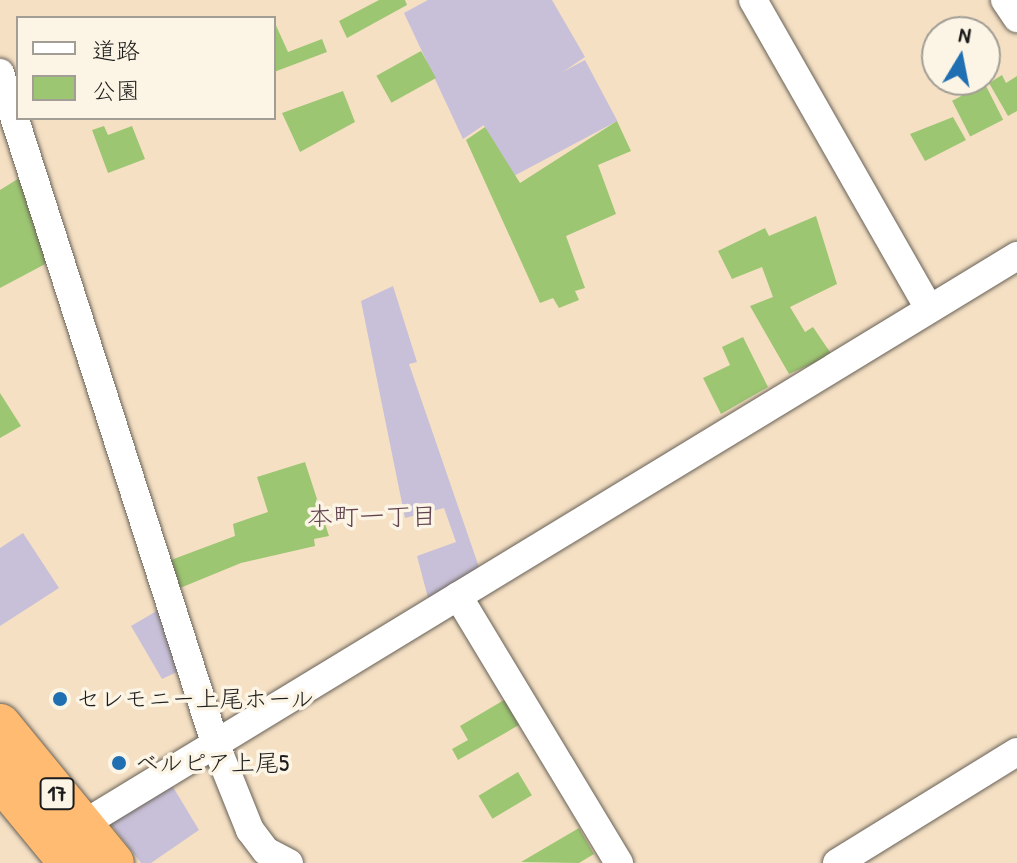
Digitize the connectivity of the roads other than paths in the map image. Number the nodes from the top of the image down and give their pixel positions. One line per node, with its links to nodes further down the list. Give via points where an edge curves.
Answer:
1 (753, 0): 6 (street)
2 (1005, 0): 3 (street)
3 (1017, 18)
4 (0, 73): 9 (street)
5 (1017, 256): 6 (street)
6 (929, 308): 7 (street)
7 (458, 596): 9 (street); 15 (street)
8 (0, 725): 12 (highway, 17)
9 (215, 743): 12 (street); 14 (street, via 250,830 266,851)
10 (1017, 752): 16 (street)
11 (0, 778): 12 (highway, 17)
12 (76, 844): 13 (highway, 17)
13 (113, 863)
14 (289, 863)
15 (619, 863)
16 (837, 863)

